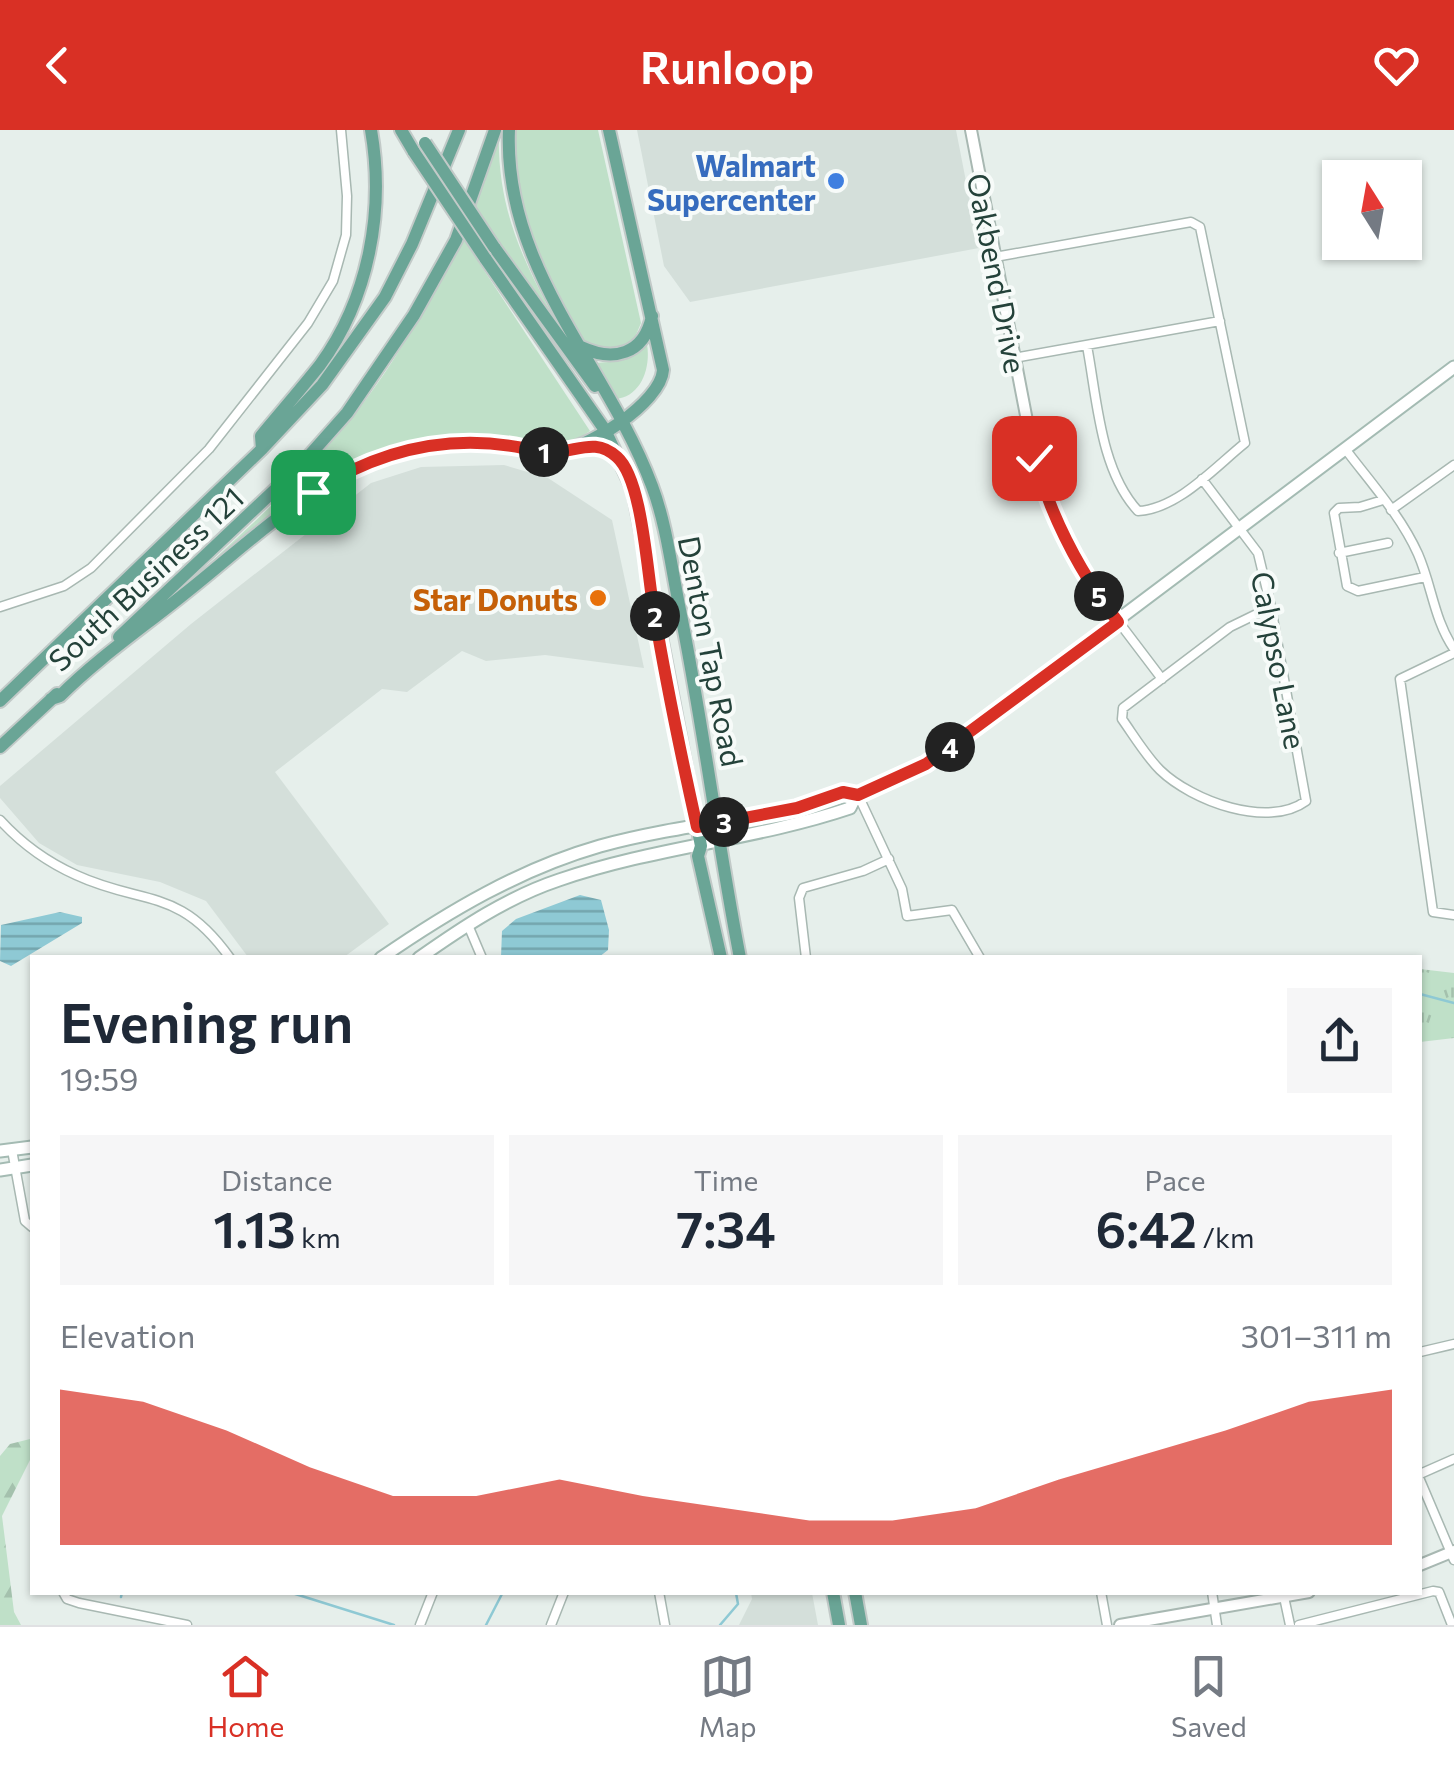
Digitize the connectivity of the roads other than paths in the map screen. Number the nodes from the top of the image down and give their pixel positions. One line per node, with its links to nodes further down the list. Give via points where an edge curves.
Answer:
1 (340, 130): 35 (street, via 348,222 336,275 316,312 209,449 91,568 64,586)
2 (370, 130): 24 (main road, via 377,193 367,260 322,362 261,436)
3 (401, 130): 9 (main road)
4 (460, 130): 24 (main road, South Business 121, via 384,297 322,385)
5 (495, 130): 42 (main road, South Business 121, via 456,240 346,413 300,466)
6 (509, 130): 14 (main road, via 520,222)
7 (609, 130): 12 (main road)
8 (971, 130): 11 (street, Oakbend Drive)
9 (419, 142): 10 (main road, bridge)
10 (490, 252): 18 (main road); 21 (main road, Denton Tap Road)
11 (995, 257): 13 (street, via 1191,222 1200,226); 16 (street, Oakbend Drive)
12 (652, 314): 14 (main road, via 642,341 618,356); 19 (main road, via 662,380)
13 (1220, 322): 15 (street); 28 (street, via 1244,443)
14 (578, 345): 18 (main road)
15 (1088, 346): 16 (street); 28 (street, via 1110,460 1129,501 1138,510 1152,510)
16 (1014, 358): 37 (street, Oakbend Drive, via 1047,500 1084,574)
17 (1454, 367): 25 (main road)
18 (604, 394): 20 (main road, Denton Tap Road)
19 (647, 400): 20 (main road); 22 (main road)
20 (621, 421): 21 (main road); 22 (main road, Denton Tap Road)
21 (605, 430): 23 (main road); 26 (main road, Denton Tap Road)
22 (632, 438): 39 (main road, Denton Tap Road, via 660,514)
23 (582, 445): 26 (main road); 42 (main road, via 551,452 487,442 436,444 362,465 313,492)
24 (262, 449): 43 (main road, South Business 121)
25 (1346, 450): 29 (street); 31 (main road)
26 (620, 459): 40 (main road, Denton Tap Road, via 640,514)
27 (1454, 465): 30 (street)
28 (1202, 479): 31 (street, Calypso Lane)
29 (1383, 500): 30 (street); 33 (street, via 1335,511)
30 (1391, 510): 34 (street)
31 (1242, 529): 36 (street, Calypso Lane, via 1258,553); 37 (main road)
32 (1388, 543): 33 (street)
33 (1339, 553): 34 (street, via 1345,583 1354,590)
34 (1425, 577): 38 (street)
35 (0, 607)
36 (1271, 608): 41 (street, via 1230,627); 41 (street, Calypso Lane, via 1306,800 1292,811 1233,809 1159,769 1122,720 1123,708)
37 (1118, 622): 41 (street, Oakbend Drive); 45 (main road, via 926,764)
38 (1454, 651): 53 (street, via 1400,678 1433,912)
39 (689, 654): 40 (main road); 47 (main road, Denton Tap Road)
40 (663, 656): 48 (main road, Denton Tap Road)
41 (1162, 680)
42 (51, 699): 44 (main road, South Business 121)
43 (0, 701)
44 (0, 747)
45 (857, 795): 47 (main road, via 843,792); 49 (main road, via 850,808); 51 (street)
46 (0, 820): 55 (street, via 76,875 184,911)
47 (719, 822): 48 (main road); 49 (main road, Denton Tap Road)
48 (697, 827): 50 (main road, Denton Tap Road); 52 (main road, via 602,846 536,868)
49 (721, 842): 50 (main road); 60 (main road, Denton Tap Road)
50 (701, 846): 54 (main road, via 556,881); 59 (main road, Denton Tap Road)
51 (889, 860): 61 (street, via 803,888); 62 (street, via 906,916 952,910)
52 (466, 903): 54 (main road); 56 (main road)
53 (1454, 915)
54 (468, 924): 57 (main road); 58 (street)
55 (227, 955)
56 (386, 955)
57 (423, 955)
58 (481, 955)
59 (719, 955)
60 (740, 955)
61 (806, 955)
62 (978, 955)
63 (6, 1151): 65 (street)
64 (30, 1165): 65 (main road)
65 (14, 1168): 66 (main road); 67 (street)
66 (0, 1170)
67 (30, 1225)
68 (1454, 1344): 69 (street)
69 (1422, 1352)
70 (1454, 1460): 71 (street)
71 (1422, 1476)
72 (1422, 1482): 73 (street)
73 (1453, 1555): 74 (street)
74 (1422, 1564)
75 (1422, 1594): 99 (street, via 1440,1592)
76 (432, 1595): 89 (street)
77 (563, 1595): 90 (street)
78 (660, 1595): 91 (street)
79 (834, 1595): 92 (main road)
80 (856, 1595): 93 (main road)
81 (1102, 1595): 94 (street)
82 (1212, 1595): 87 (street)
83 (1294, 1595): 86 (street)
84 (1417, 1595): 98 (street)
85 (65, 1596): 88 (street)
86 (1284, 1597): 87 (street); 97 (street)
87 (1214, 1609): 95 (street); 96 (street)
88 (187, 1625)
89 (420, 1625)
90 (550, 1625)
91 (665, 1625)
92 (840, 1625)
93 (861, 1625)
94 (1107, 1625)
95 (1120, 1625)
96 (1218, 1625)
97 (1290, 1625)
98 (1299, 1625)
99 (1452, 1625)

